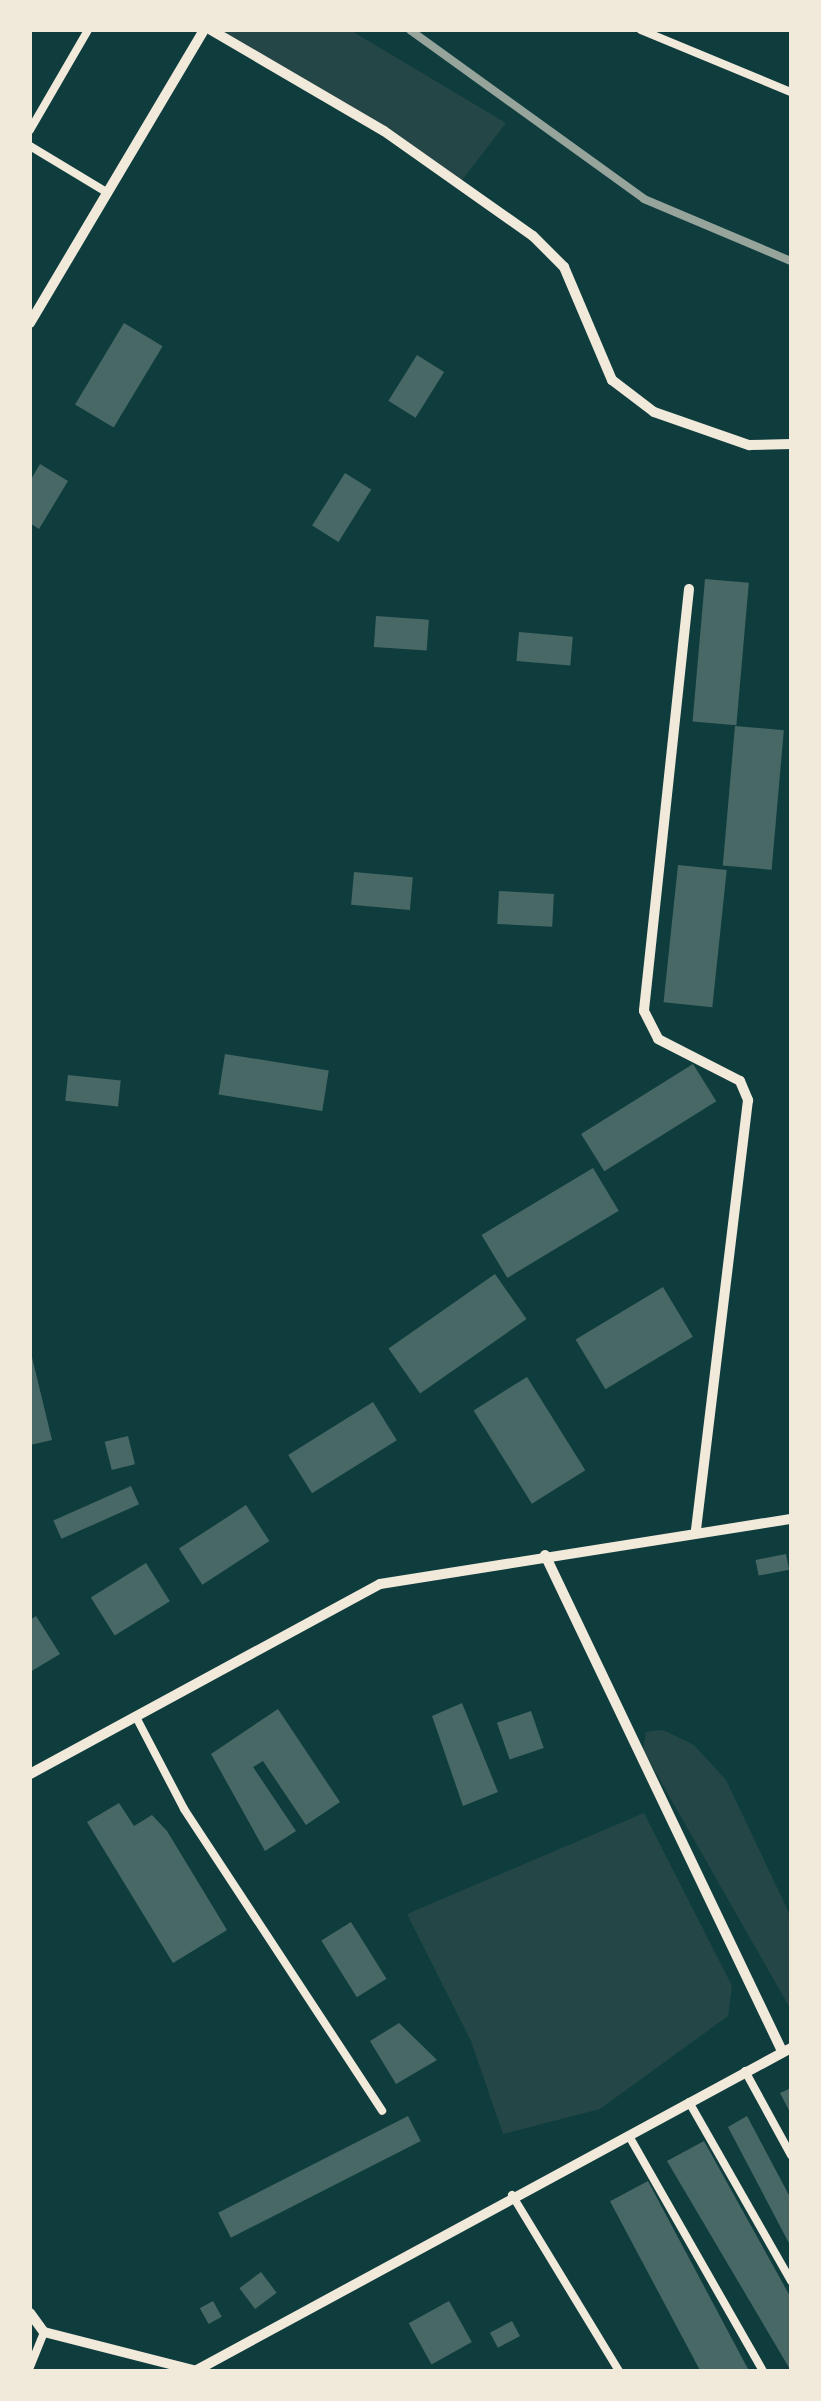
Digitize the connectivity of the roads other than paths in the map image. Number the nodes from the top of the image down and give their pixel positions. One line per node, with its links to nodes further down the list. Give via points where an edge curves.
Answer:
1 (88, 30): 5 (lane)
2 (207, 30): 7 (street); 9 (street, via 384,130 533,236 564,267 612,380 654,412 749,445)
3 (642, 30): 4 (lane)
4 (791, 92)
5 (30, 130)
6 (30, 146): 7 (lane)
7 (108, 193): 8 (street)
8 (30, 323)
9 (791, 444)
10 (689, 589): 12 (street, via 644,1011 658,1039 740,1081 748,1100)
11 (791, 1519): 12 (street)
12 (696, 1531): 13 (street)
13 (545, 1555): 14 (street, via 380,1584); 16 (street)
14 (136, 1717): 15 (street); 19 (lane, via 184,1809)
15 (30, 1774)
16 (787, 2050): 17 (street)
17 (744, 2070): 18 (street); 21 (lane)
18 (689, 2102): 20 (street); 23 (lane)
19 (382, 2110)
20 (630, 2136): 22 (street); 29 (lane)
21 (791, 2154)
22 (512, 2195): 27 (street); 28 (lane)
23 (791, 2281)
24 (30, 2312): 25 (street)
25 (44, 2332): 26 (lane); 27 (street)
26 (30, 2367)
27 (197, 2370)
28 (619, 2371)
29 (762, 2371)

